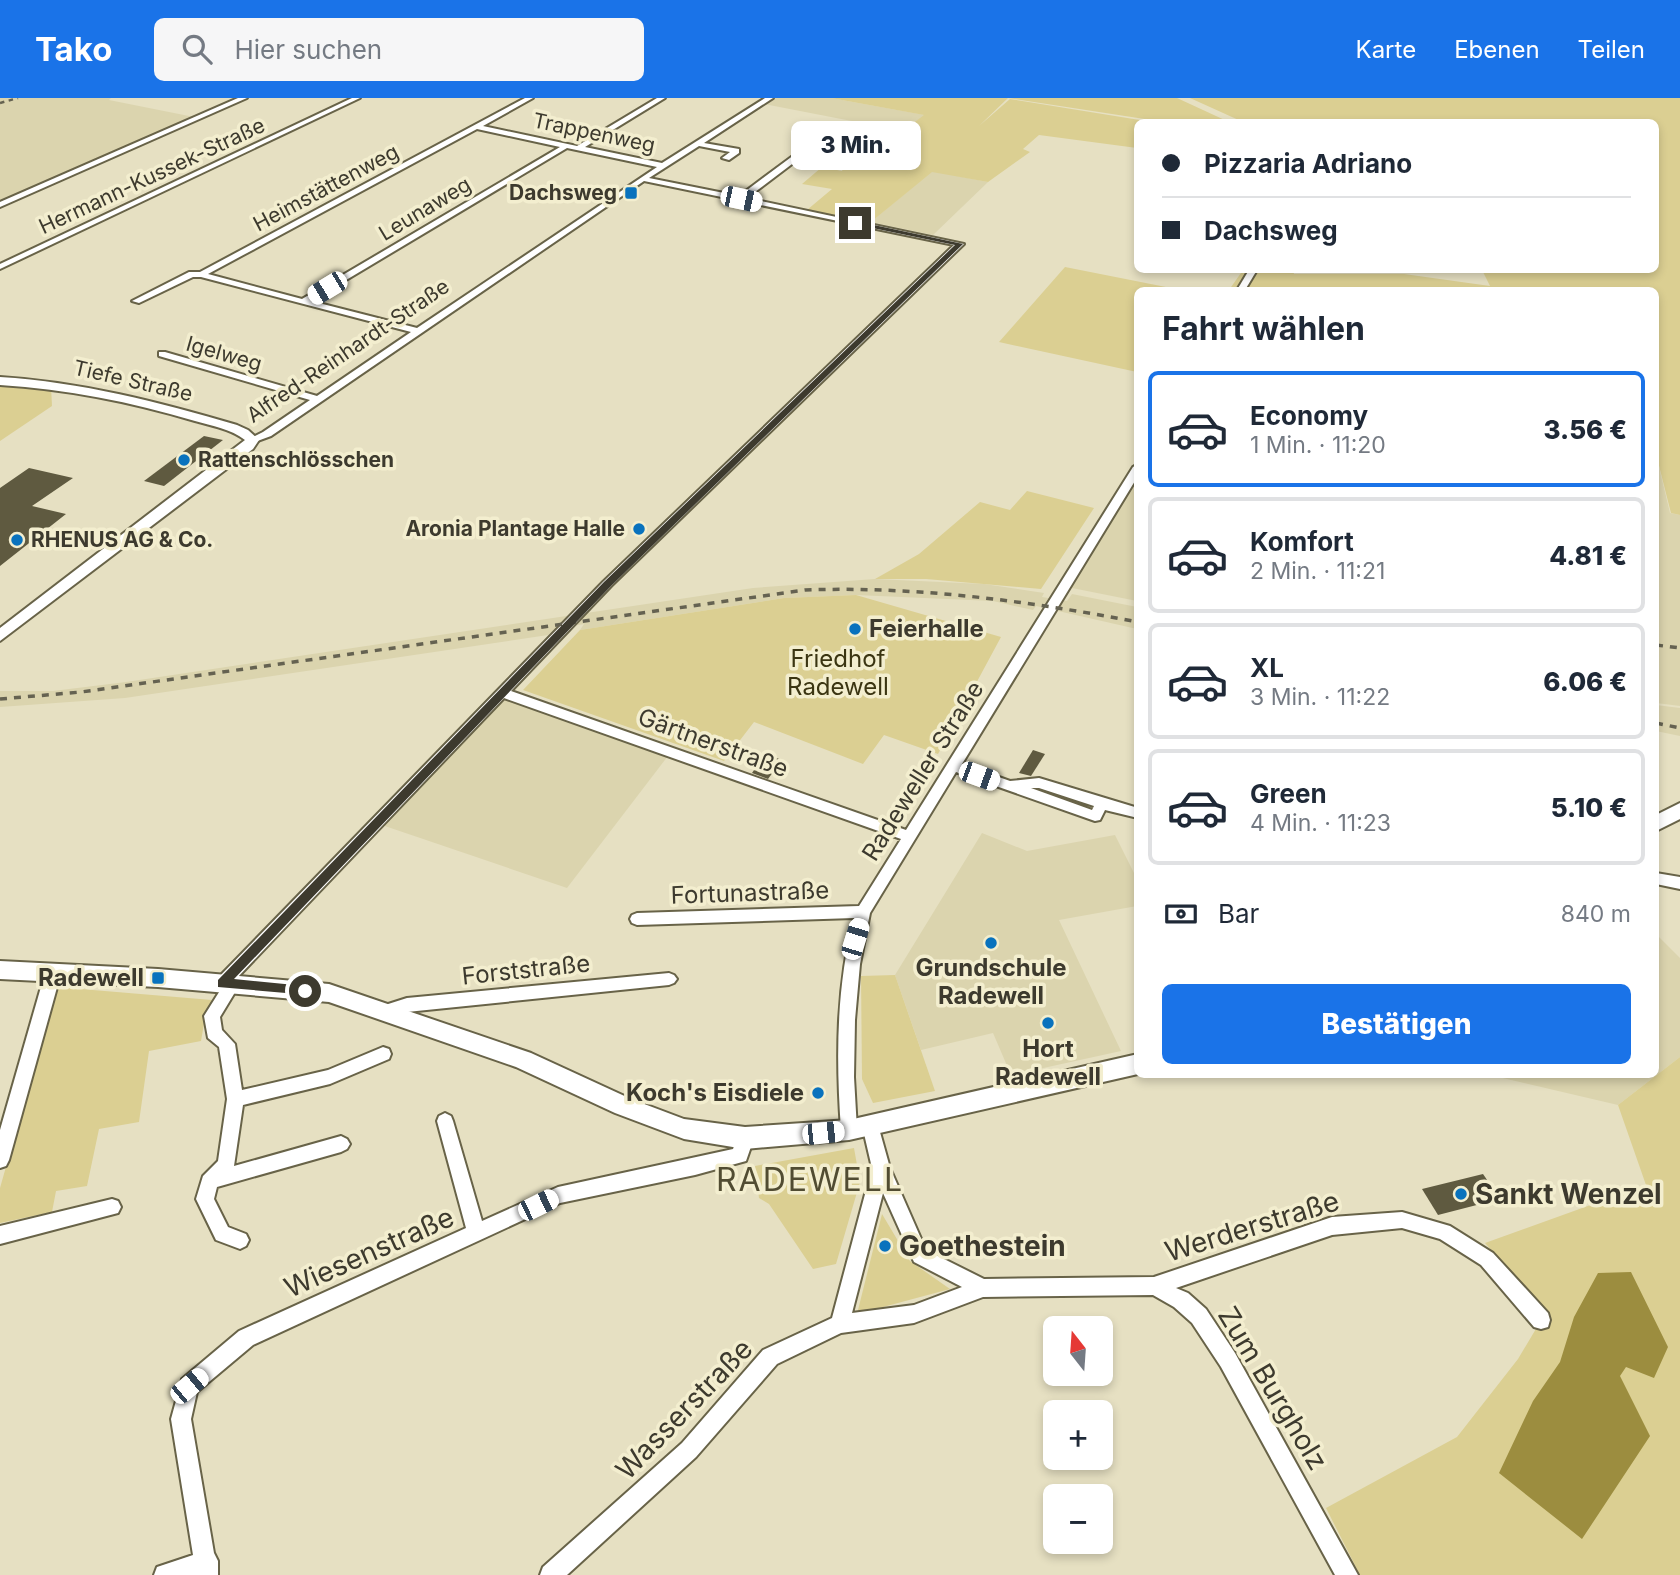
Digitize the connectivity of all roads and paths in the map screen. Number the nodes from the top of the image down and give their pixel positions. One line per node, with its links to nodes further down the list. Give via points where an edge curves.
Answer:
1 (244, 98): 17 (street)
2 (357, 98): 18 (street, Hermann-Kussek-Straße)
3 (530, 98): 7 (street, Heimstättenweg)
4 (542, 98): 9 (street)
5 (662, 98): 12 (street)
6 (770, 98): 10 (street, Alfred-Reinhardt-Straße)
7 (476, 127): 9 (street, Trappenweg); 23 (street, Heimstättenweg)
8 (823, 129): 16 (street, via 797,156)
9 (491, 130): 11 (street, Trappenweg)
10 (698, 144): 13 (street, via 736,151); 14 (street, Alfred-Reinhardt-Straße)
11 (566, 146): 12 (street, Trappenweg); 25 (street, Leunaweg)
12 (579, 148): 14 (street, Trappenweg)
13 (726, 158)
14 (664, 166): 15 (street, Alfred-Reinhardt-Straße)
15 (643, 179): 16 (street); 26 (street, Alfred-Reinhardt-Straße)
16 (741, 199): 33 (street, via 960,244 607,584)
17 (0, 205)
18 (61, 239): 19 (street, Hermann-Kussek-Straße); 22 (street, via 66,240)
19 (48, 244): 20 (street, via 33,245); 21 (street, Hermann-Kussek-Straße)
20 (0, 261)
21 (0, 267)
22 (0, 274)
23 (201, 275): 24 (street, Heimstättenweg, via 192,274); 25 (street)
24 (136, 301)
25 (303, 302): 26 (street)
26 (417, 331): 29 (street, Alfred-Reinhardt-Straße)
27 (162, 354): 29 (street, Igelweg)
28 (0, 381): 30 (main road, Tiefe Straße, via 69,386 135,400 236,430)
29 (317, 400): 30 (street, Alfred-Reinhardt-Straße)
30 (252, 440): 32 (main road, Alfred-Reinhardt-Straße)
31 (1134, 474): 34 (street, Radeweller Straße)
32 (0, 636)
33 (502, 693): 38 (street, Gärtnerstraße); 46 (street)
34 (954, 766): 36 (street, via 1095,816 1102,804); 38 (street, Radeweller Straße)
35 (1680, 810): 37 (main road)
36 (1134, 812)
37 (1659, 822)
38 (908, 836): 41 (street, Radeweller Straße)
39 (1659, 880): 40 (street)
40 (1680, 883)
41 (863, 912): 42 (street, Fortunastraße); 52 (street, Radeweller Straße, via 848,989)
42 (637, 919)
43 (0, 970): 44 (main road)
44 (53, 973): 46 (main road); 55 (street)
45 (669, 979): 47 (street, Forststraße, via 407,1005)
46 (227, 984): 47 (main road, via 329,993); 50 (street, via 212,1016 215,1033 227,1044)
47 (388, 1011): 53 (main road, via 523,1060 684,1129)
48 (383, 1054): 50 (street, via 330,1077)
49 (1134, 1065): 52 (main road)
50 (235, 1099): 57 (street, via 226,1164)
51 (445, 1121): 59 (street)
52 (859, 1128): 53 (main road); 56 (street)
53 (745, 1138): 59 (street, Wiesenstraße, via 740,1155 558,1195)
54 (341, 1144): 57 (street)
55 (0, 1160)
56 (881, 1168): 63 (street, via 920,1255); 65 (street)
57 (209, 1182): 61 (street, via 205,1199 222,1234)
58 (112, 1207): 60 (street)
59 (477, 1234): 66 (street, Wiesenstraße, via 246,1338 189,1386 181,1419)
60 (0, 1235)
61 (240, 1240)
62 (1154, 1286): 63 (street); 64 (street, Werderstraße, via 1332,1226 1402,1220 1444,1231 1487,1259); 69 (street, Zum Burgholz, via 1181,1300 1206,1327 1254,1404)
63 (983, 1288): 65 (street, Wasserstraße, via 914,1314)
64 (1541, 1320)
65 (840, 1324): 68 (street, Wasserstraße, via 770,1357 690,1450)
66 (207, 1568): 67 (street)
67 (165, 1575)
68 (551, 1575)
69 (1347, 1575)

